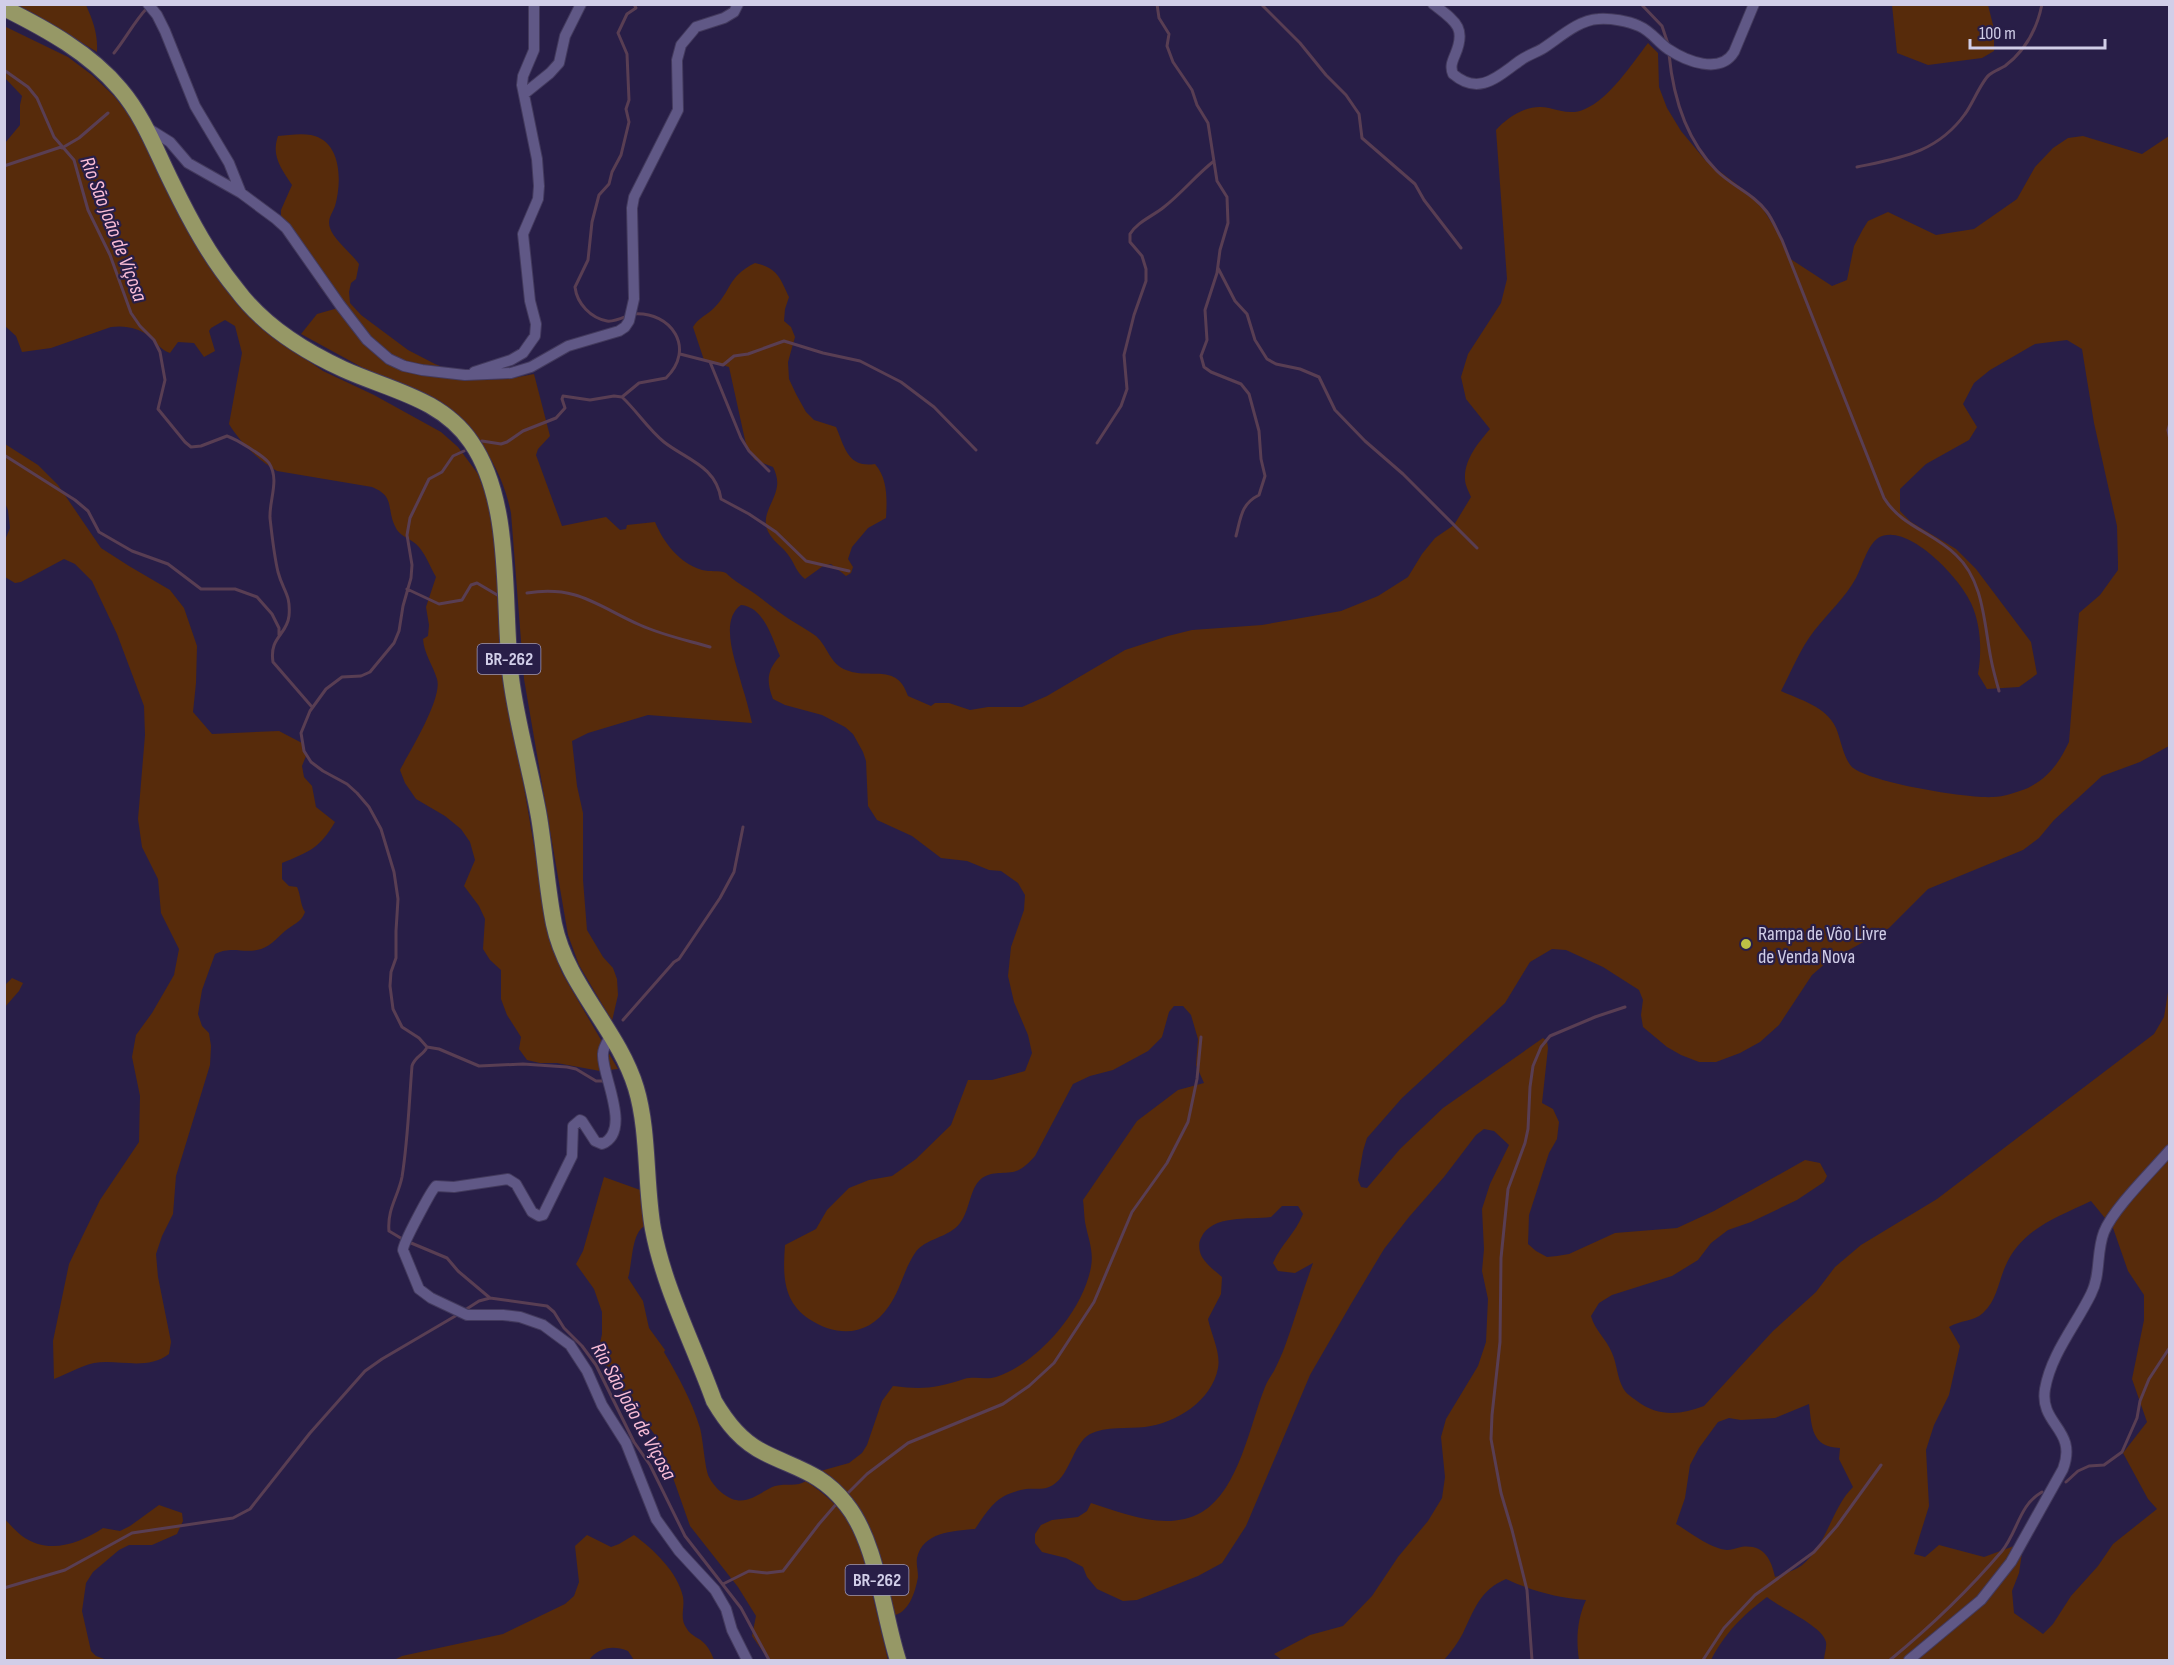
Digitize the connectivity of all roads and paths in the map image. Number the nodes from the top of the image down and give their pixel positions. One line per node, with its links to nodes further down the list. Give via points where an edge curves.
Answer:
1 (148, 4): 10 (street, via 165,31 195,106 229,163)
2 (534, 4): 8 (street, via 534,50 523,76)
3 (581, 4): 8 (street, via 567,32 559,63)
4 (738, 4): 11 (street, via 724,18 696,27 681,45 677,60 678,110 634,196 634,299 629,321 620,331 568,346 512,374)
5 (1433, 4): 6 (street, via 1460,31 1453,74 1468,83 1483,84 1577,27 1601,18 1640,27 1669,49 1694,60 1723,64 1734,52)
6 (1754, 4)
7 (4, 8): 9 (highway, BR-262, via 56,35 90,60 118,86)
8 (524, 94): 11 (street, via 539,186 524,234 535,336 523,353 511,360)
9 (146, 127): 10 (street, via 170,142 188,163); 12 (highway, BR-262, via 208,254 241,296 277,330 311,353 444,413 459,426 483,464 499,520 512,684 539,819 554,923 568,966)
10 (241, 193): 11 (street, via 285,228 352,322 378,351 404,366)
11 (465, 375)
12 (610, 1037): 14 (street, via 603,1058 614,1101 615,1125 602,1144 592,1137 585,1123 575,1122 572,1156 545,1212 539,1216 532,1212 516,1184 508,1179 436,1186 408,1232 403,1250 419,1289 431,1298 467,1315 520,1317 543,1325 578,1355 634,1458 656,1519 715,1590); 15 (highway, BR-262, via 636,1088 658,1253 714,1401 734,1431 747,1442 817,1477 846,1503 867,1543)
13 (2169, 1150): 16 (street, via 2109,1221 2100,1242 2092,1293 2050,1372 2045,1396 2047,1410 2067,1446 2063,1469 2011,1562 1981,1600)
14 (747, 1660)
15 (898, 1660)
16 (1909, 1660)

